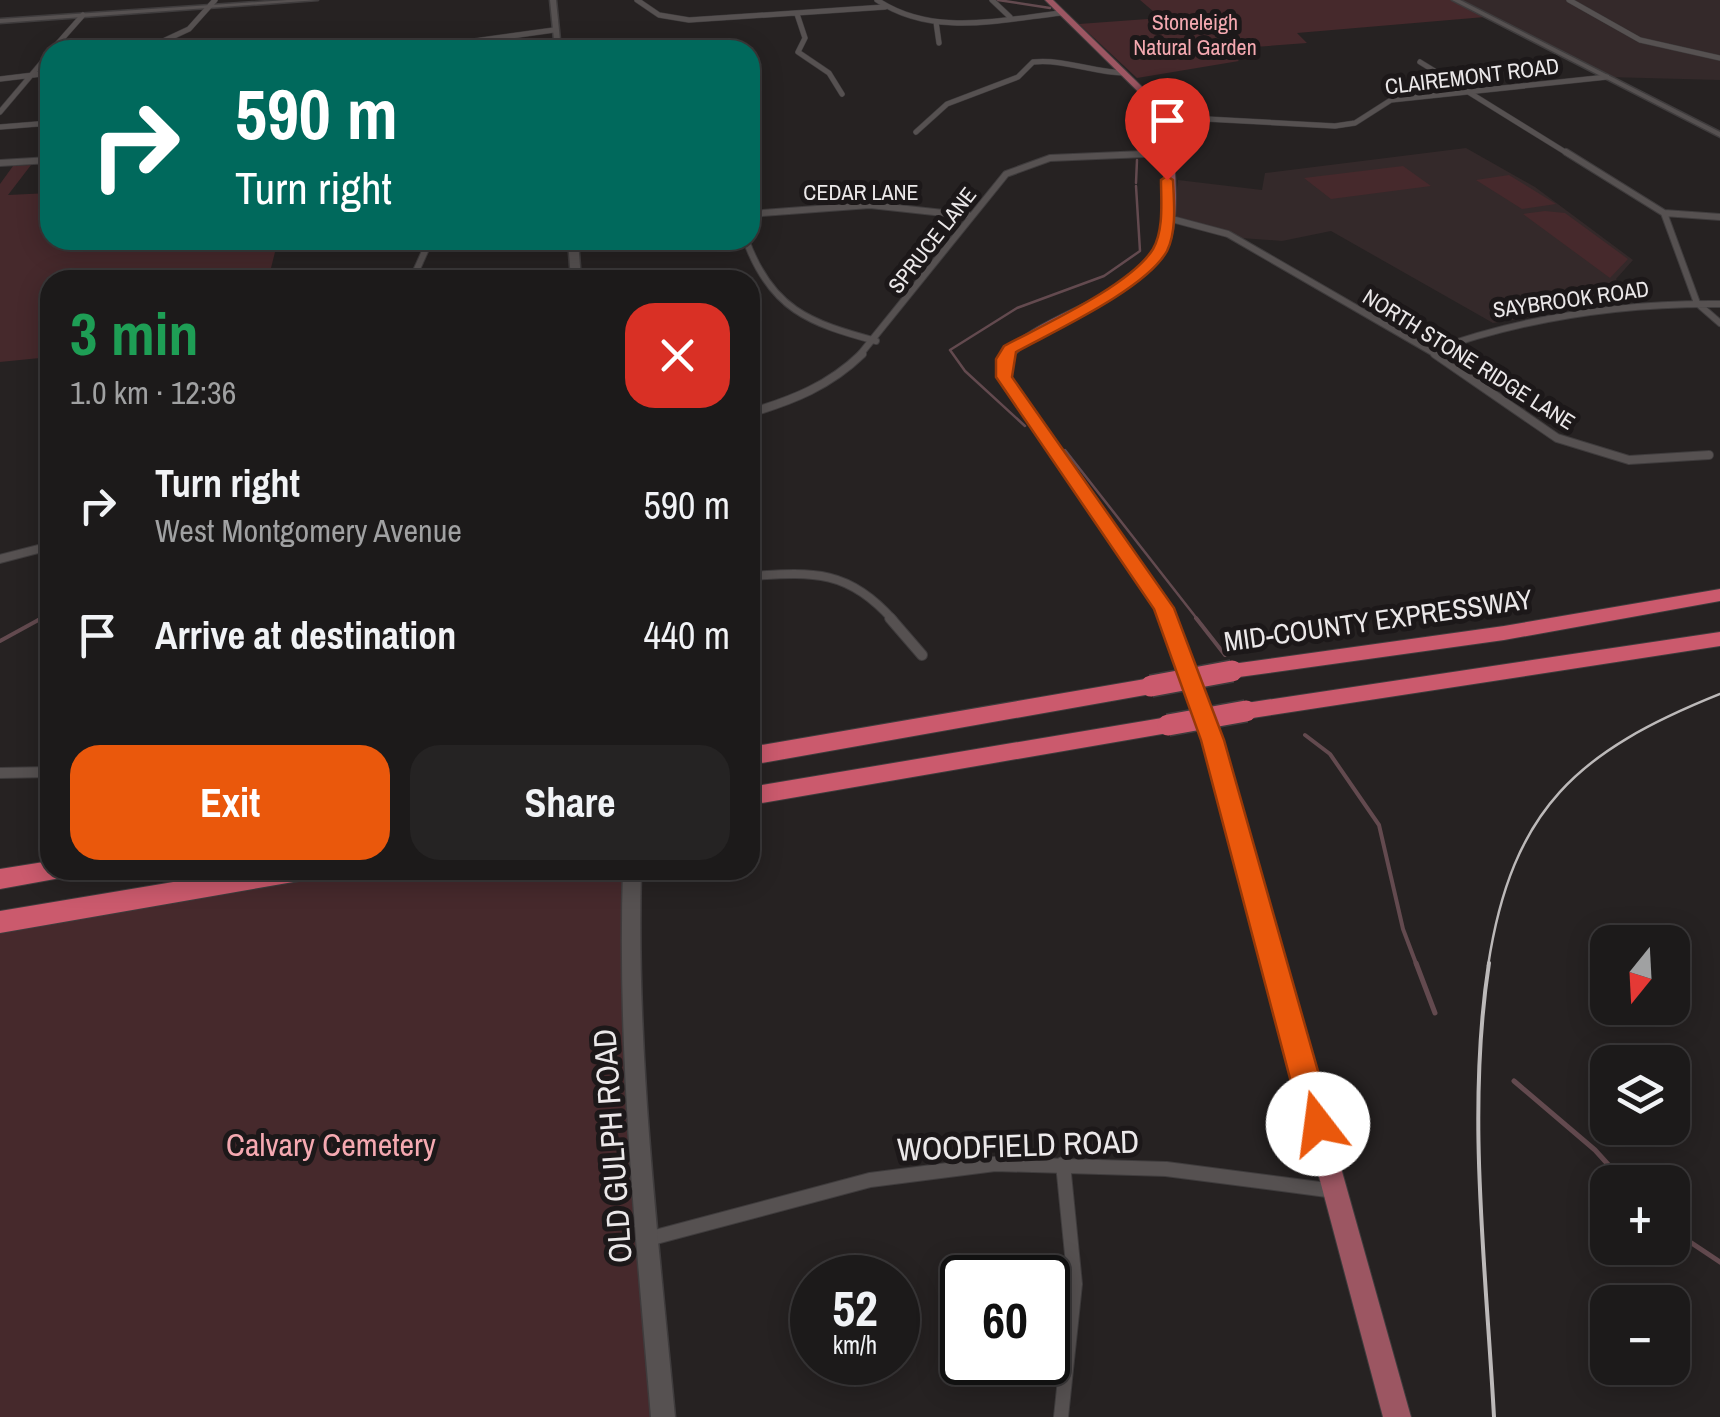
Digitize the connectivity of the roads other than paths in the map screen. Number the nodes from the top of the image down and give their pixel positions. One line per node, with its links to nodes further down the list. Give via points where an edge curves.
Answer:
1 (315, 0): 9 (street)
2 (553, 0): 17 (street)
3 (637, 0): 12 (street, via 658,14 689,20)
4 (876, 0): 10 (street)
5 (992, 0): 14 (street)
6 (1049, 0): 11 (main road)
7 (1454, 0): 29 (street)
8 (1569, 0): 23 (street, via 1640,40)
9 (214, 3): 13 (street); 19 (street, via 189,30)
10 (885, 8): 12 (street); 16 (street)
11 (1061, 13): 14 (street); 26 (main road)
12 (797, 14): 32 (street, via 806,38 798,52 828,73)
13 (82, 15): 15 (street); 18 (street)
14 (1010, 18): 16 (street)
15 (0, 20)
16 (936, 22): 22 (street)
17 (554, 30): 20 (street); 21 (street)
18 (61, 40)
19 (168, 40)
20 (482, 40)
21 (556, 40)
22 (939, 43)
23 (1720, 58)
24 (1420, 62): 31 (street)
25 (40, 65): 27 (street)
26 (1124, 72): 34 (main road); 37 (street, via 1033,62 1018,77 946,104)
27 (32, 74): 28 (street); 30 (street); 33 (street)
28 (40, 74)
29 (1607, 77): 31 (street, CLAIREMONT ROAD); 38 (street)
30 (0, 78)
31 (1469, 92): 34 (street, CLAIREMONT ROAD, via 1391,100 1355,123 1335,126); 43 (street)
32 (842, 94)
33 (0, 112)
34 (1169, 117): 39 (main road)
35 (40, 124): 36 (street)
36 (0, 127)
37 (916, 132)
38 (1719, 134)
39 (1167, 153): 44 (street, SPRUCE LANE, via 1024,164 1006,174); 46 (main road)
40 (40, 161): 41 (street)
41 (0, 163)
42 (760, 213): 44 (street, CEDAR LANE, via 870,205)
43 (1664, 213): 45 (street); 48 (street)
44 (971, 216): 51 (street, SPRUCE LANE)
45 (1720, 216)
46 (1168, 218): 52 (street, NORTH STONE RIDGE LANE, via 1229,234); 71 (main road, via 1165,240 1152,258 1116,290 1010,349 1004,377 1164,608 1212,740)
47 (760, 278): 51 (street, via 781,304)
48 (1697, 304): 49 (street, SAYBROOK ROAD); 50 (street); 52 (street, SAYBROOK ROAD, via 1634,304 1493,326)
49 (1720, 304)
50 (1720, 323)
51 (876, 341): 53 (street, SPRUCE LANE, via 838,377)
52 (1431, 351): 54 (street, NORTH STONE RIDGE LANE, via 1542,430 1578,447 1650,462)
53 (760, 410)
54 (1708, 456)
55 (40, 549): 56 (street)
56 (0, 559)
57 (760, 575): 60 (street, via 822,572 848,578 868,591)
58 (1720, 596): 61 (highway, MID-COUNTY EXPRESSWAY, bridge)
59 (1720, 639): 64 (highway, bridge)
60 (922, 655)
61 (760, 754)
62 (40, 772): 63 (street)
63 (0, 773)
64 (760, 794)
65 (40, 873): 66 (highway)
66 (0, 880)
67 (246, 880): 69 (highway)
68 (631, 880): 72 (street, OLD GULPH ROAD, via 634,1071)
69 (0, 922)
70 (1064, 1164): 71 (street, WOODFIELD ROAD, via 1228,1174); 72 (street, WOODFIELD ROAD, via 880,1177); 74 (street, via 1074,1284)
71 (1336, 1191): 75 (main road)
72 (648, 1238): 73 (street, OLD GULPH ROAD)
73 (663, 1417)
74 (1061, 1417)
75 (1397, 1417)

